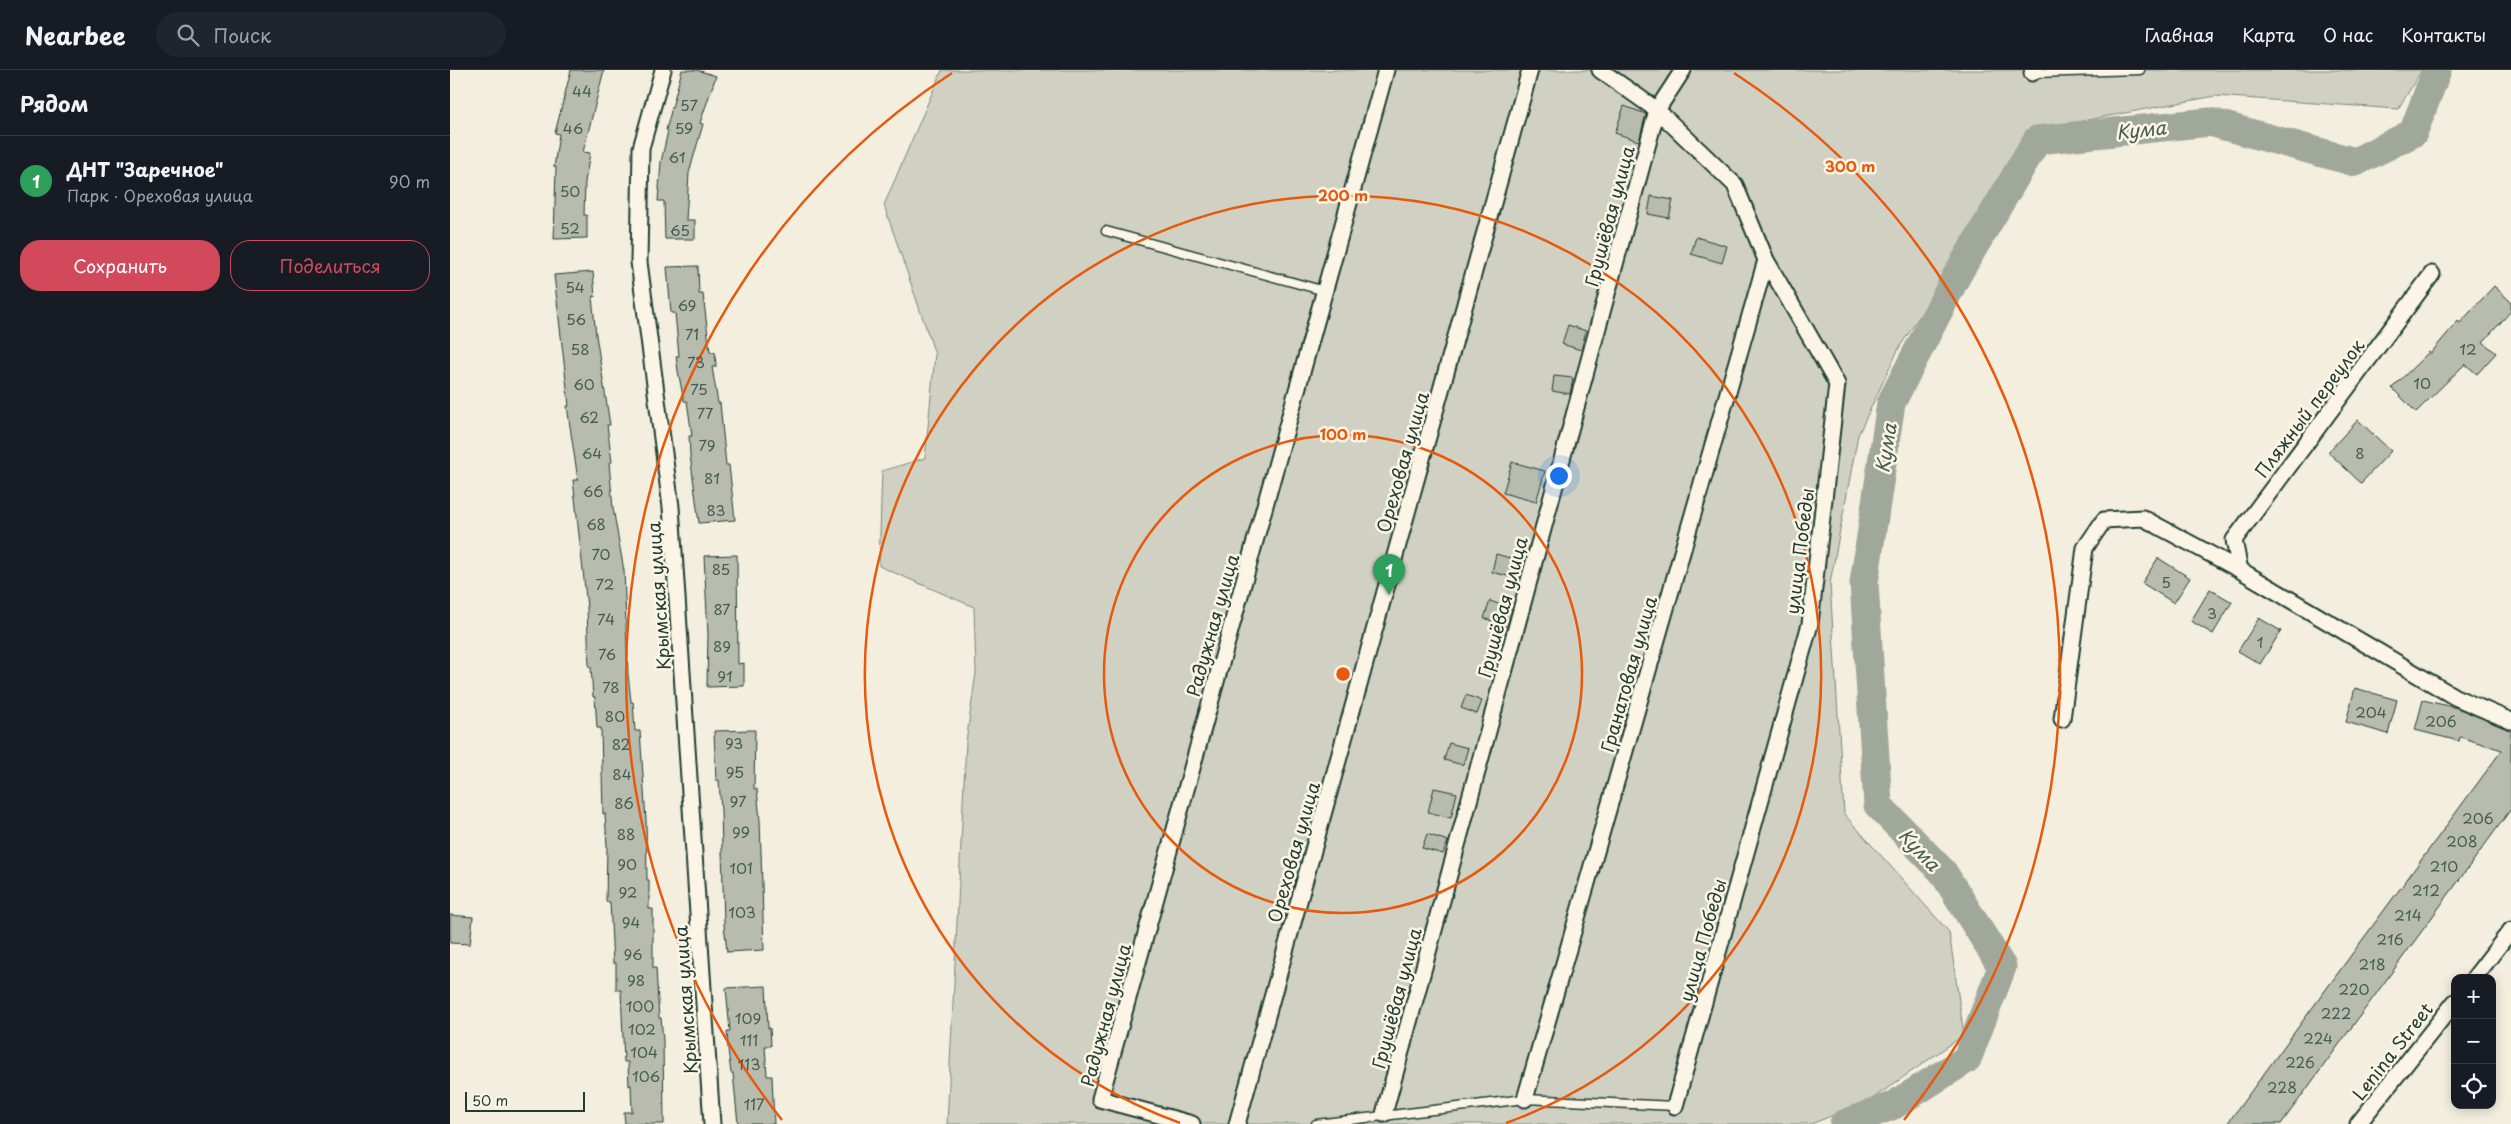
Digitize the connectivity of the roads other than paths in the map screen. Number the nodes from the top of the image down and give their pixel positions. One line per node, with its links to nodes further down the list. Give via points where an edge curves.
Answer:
1 (662, 70): 22 (street, Крымская улица, via 641,148 639,262 671,507)
2 (1386, 70): 12 (street, Радужная улица)
3 (1530, 70): 24 (street, Ореховая улица)
4 (1600, 70): 8 (street, улица Победы)
5 (1682, 70): 8 (street, Грушёвая улица)
6 (2140, 70): 7 (lane)
7 (2033, 71)
8 (1657, 110): 10 (street, улица Победы, via 1735,185); 21 (street, Грушёвая улица)
9 (1106, 231): 12 (lane)
10 (1766, 260): 19 (street, Гранатовая улица); 20 (street, улица Победы, via 1837,384 1810,624)
11 (2432, 274): 13 (street, Пляжный переулок, via 2234,540)
12 (1324, 290): 23 (street, Радужная улица, via 1100,1099)
13 (2240, 570): 14 (street, via 2142,518 2104,520 2085,548); 15 (street, via 2455,698)
14 (2062, 719)
15 (2511, 721)
16 (2511, 930): 17 (street)
17 (2477, 974)
18 (2451, 1007): 26 (street, Lenina Street)
19 (1525, 1099): 20 (lane); 21 (lane)
20 (1675, 1106)
21 (1384, 1114): 25 (lane)
22 (712, 1124)
23 (1192, 1124)
24 (1237, 1124)
25 (1316, 1124)
26 (2358, 1124)

